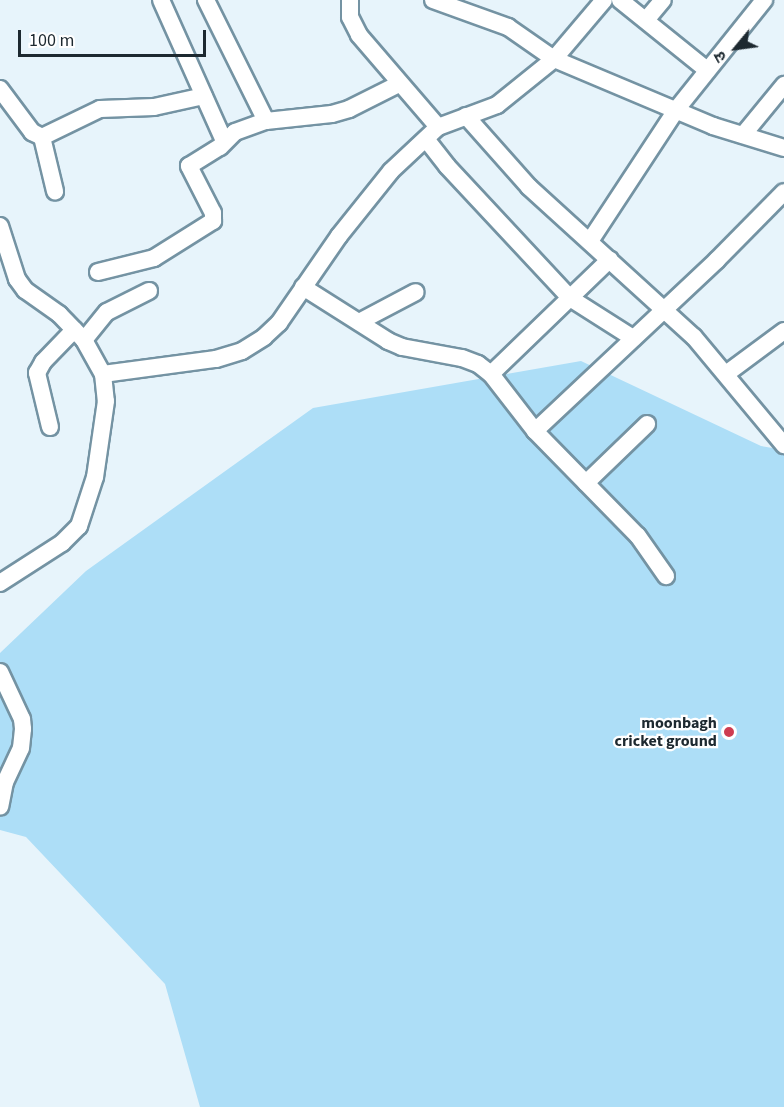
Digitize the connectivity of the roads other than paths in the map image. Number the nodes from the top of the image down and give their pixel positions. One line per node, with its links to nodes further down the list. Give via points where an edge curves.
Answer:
1 (160, 0): 15 (street)
2 (207, 0): 18 (street)
3 (350, 0): 12 (street, via 350,17 359,34)
4 (433, 0): 10 (street, via 508,27)
5 (604, 0): 10 (street)
6 (620, 0): 9 (street)
7 (663, 0): 9 (street)
8 (764, 0): 11 (street)
9 (646, 20): 11 (street)
10 (554, 59): 16 (street); 17 (street, via 497,105)
11 (707, 70): 16 (street)
12 (399, 84): 18 (street, via 332,114); 19 (street)
13 (784, 85): 20 (street)
14 (0, 89): 21 (street, via 32,132)
15 (204, 96): 21 (street, via 154,107 100,109); 22 (street)
16 (676, 110): 20 (street); 27 (street)
17 (466, 116): 19 (street); 27 (street, via 529,187)
18 (266, 121): 22 (street, via 235,132)
19 (432, 133): 30 (street, via 391,171); 33 (street, via 454,173)
20 (743, 135): 23 (street)
21 (42, 137): 24 (street)
22 (224, 141): 29 (street, via 189,166 213,213 213,221 154,258)
23 (784, 148)
24 (55, 191)
25 (784, 192): 34 (street)
26 (0, 226): 37 (street, via 17,279)
27 (590, 242): 28 (street)
28 (610, 259): 33 (street); 34 (street)
29 (98, 272)
30 (303, 287): 35 (street); 39 (street, via 279,323 242,351 216,359)
31 (149, 291): 37 (street, via 107,312)
32 (416, 292): 35 (street)
33 (570, 298): 38 (street); 40 (street)
34 (665, 308): 38 (street); 41 (street)
35 (359, 322): 40 (street, via 402,347 462,358)
36 (784, 331): 41 (street)
37 (79, 335): 39 (street); 43 (street, via 43,362 37,373)
38 (633, 338): 44 (street)
39 (103, 374): 48 (street, via 106,417 95,477 79,526 62,543)
40 (491, 374): 44 (street)
41 (726, 374): 45 (street)
42 (647, 424): 46 (street)
43 (51, 427)
44 (536, 431): 46 (street)
45 (783, 441)
46 (586, 483): 47 (street, via 638,536)
47 (666, 576)
48 (0, 583)
49 (0, 672): 50 (street, via 23,729 21,748 5,782)
50 (0, 807)

